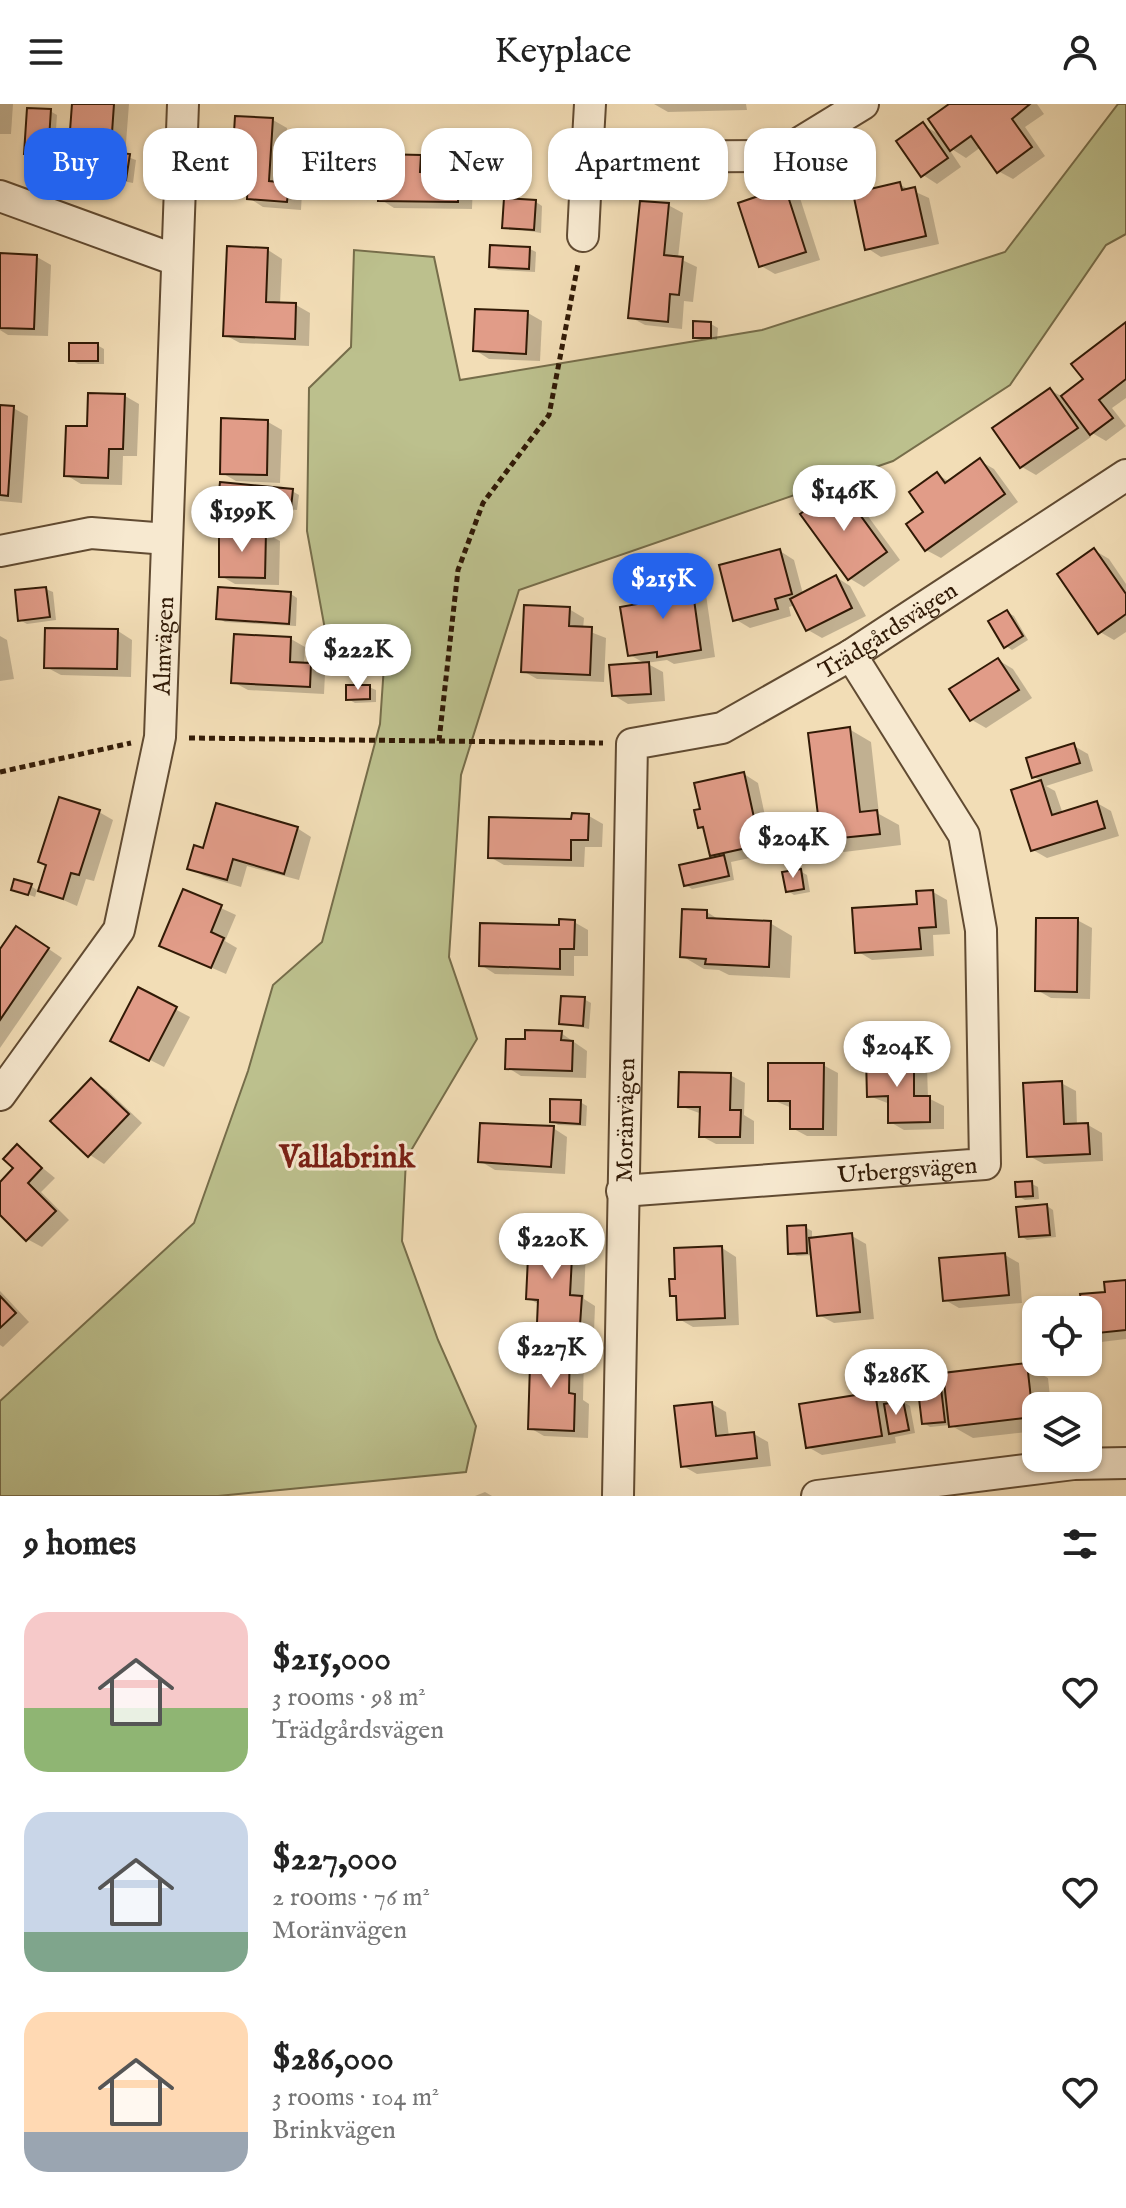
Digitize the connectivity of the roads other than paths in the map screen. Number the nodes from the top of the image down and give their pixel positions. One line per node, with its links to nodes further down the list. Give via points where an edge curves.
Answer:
1 (183, 104): 9 (street, Almvägen)
2 (590, 104): 4 (street)
3 (863, 104): 5 (street, via 778,156)
4 (589, 128)
5 (728, 156)
6 (0, 196): 9 (street)
7 (585, 200): 8 (street)
8 (583, 236)
9 (176, 260): 11 (street, Almvägen)
10 (1126, 475): 13 (street, Trädgårdsvägen)
11 (167, 539): 12 (street, via 91,533); 15 (street, Almvägen, via 160,737 119,930)
12 (0, 551)
13 (851, 655): 14 (street, Trädgårdsvägen, via 722,728); 16 (street, Urbergsvägen, via 964,835 981,930 985,1164)
14 (632, 744): 16 (street, Moränvägen)
15 (0, 1095)
16 (622, 1191): 18 (street, Moränvägen)
17 (1126, 1463): 19 (street, via 1074,1464)
18 (618, 1496)
19 (817, 1496)

